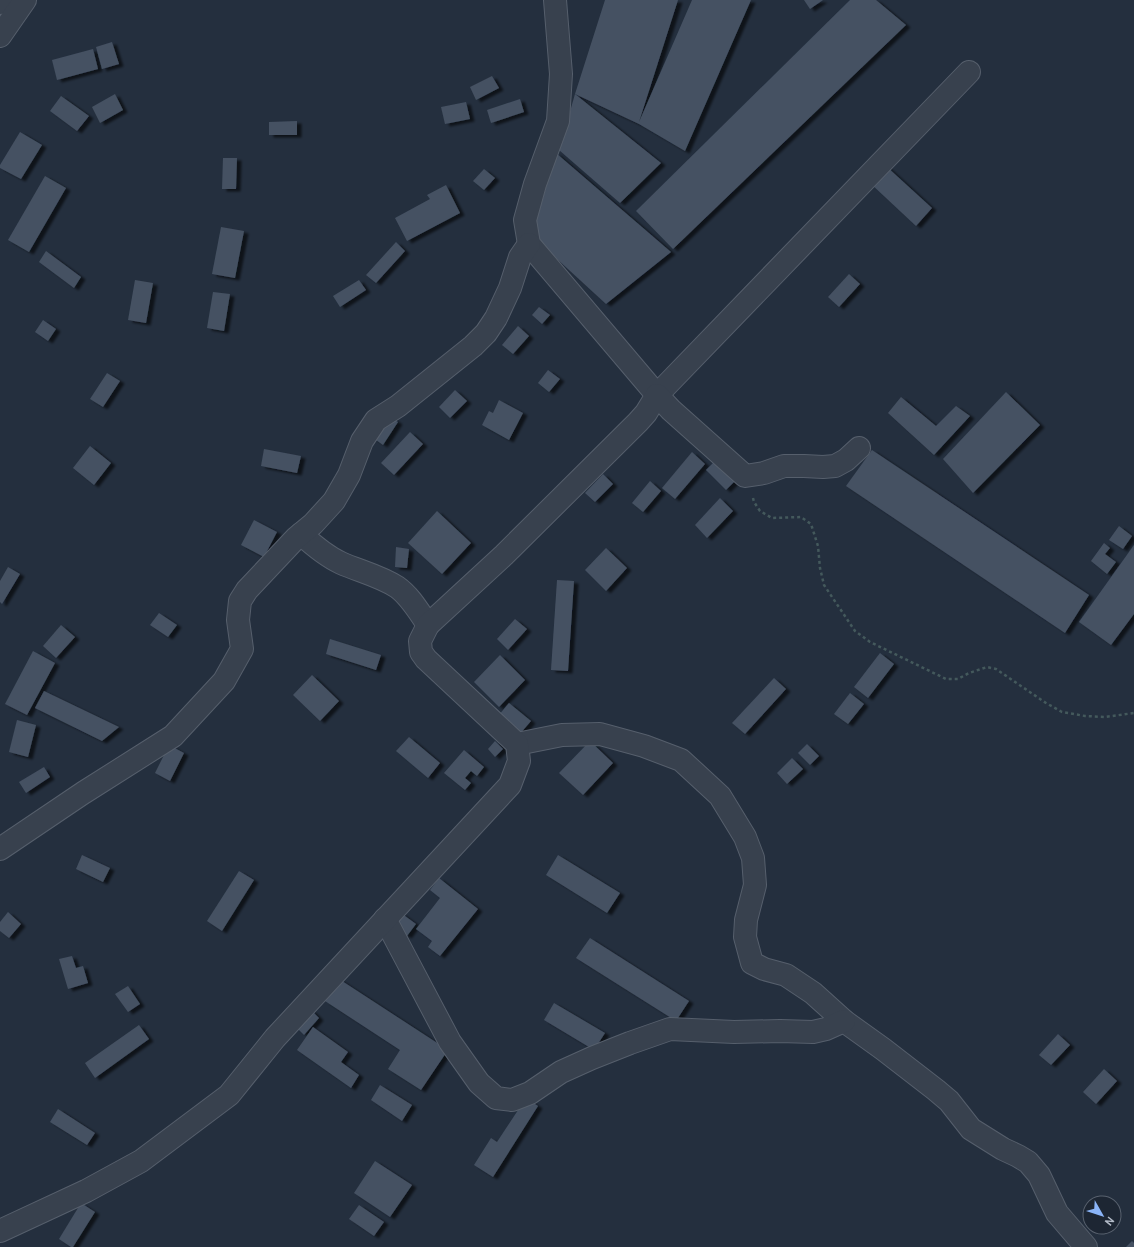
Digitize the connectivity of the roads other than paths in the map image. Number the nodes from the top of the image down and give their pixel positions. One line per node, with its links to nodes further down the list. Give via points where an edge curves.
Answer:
1 (18, 0): 4 (street)
2 (25, 0): 5 (street)
3 (554, 0): 7 (street, via 561,74 558,121 525,220)
4 (0, 3)
5 (0, 36)
6 (969, 72): 8 (street)
7 (529, 244): 8 (street); 10 (street, via 520,257 510,288 496,318 486,333 398,406 376,420 362,441 349,475 334,501)
8 (657, 395): 9 (street, via 745,476 784,466 835,466); 11 (street, via 638,422 504,555)
9 (859, 448)
10 (301, 534): 11 (street, via 339,562 397,588 408,596); 13 (street, via 247,590 240,601 238,620 242,649 224,681 172,736)
11 (428, 625): 12 (street, via 420,641 421,652 426,659)
12 (517, 744): 14 (street, via 519,761 510,785); 15 (street, via 562,735 600,734 644,746 681,760 720,796 745,837 753,858 755,885 746,920 745,937 752,963 786,975 813,993)
13 (0, 849)
14 (385, 919): 15 (street, via 450,1042 479,1083 496,1098 512,1100 530,1093 561,1072 670,1029 813,1032); 16 (street, via 275,1038 229,1095 141,1161 86,1191)
15 (844, 1021): 17 (street, via 949,1101 971,1129 1028,1162 1039,1175 1057,1213)
16 (0, 1231)
17 (1086, 1247)

